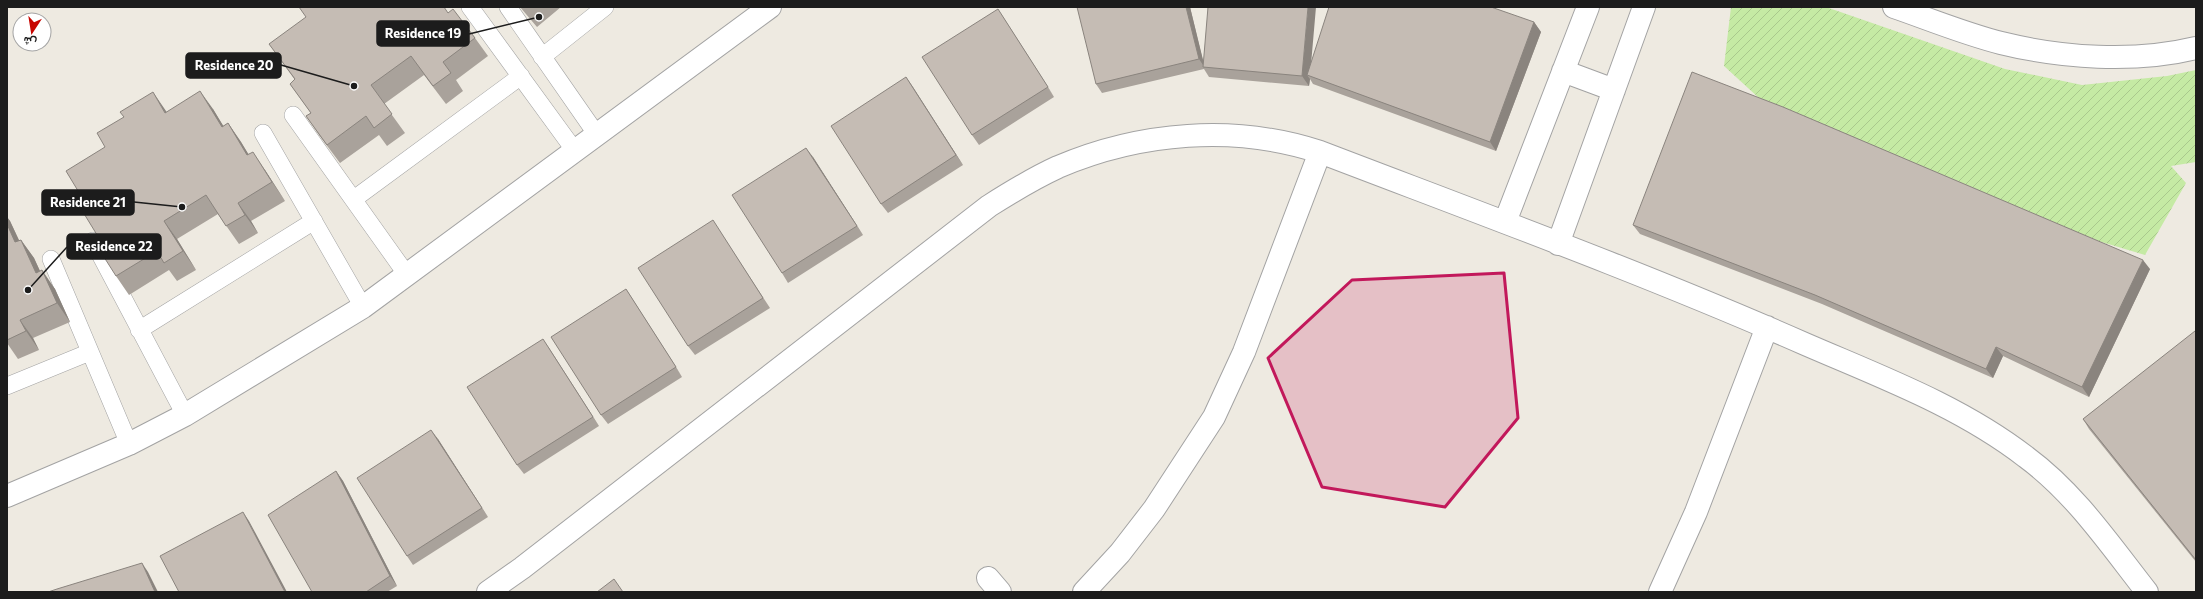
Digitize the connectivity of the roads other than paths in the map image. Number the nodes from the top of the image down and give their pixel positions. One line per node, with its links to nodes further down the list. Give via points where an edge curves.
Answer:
1 (470, 7): 11 (lane)
2 (508, 7): 9 (lane)
3 (605, 7): 9 (lane)
4 (1588, 7): 10 (street)
5 (1644, 7): 12 (street)
6 (1894, 7): 8 (street, via 2000,42 2047,52 2095,56 2143,55)
7 (763, 9): 15 (street)
8 (2196, 48)
9 (542, 57): 15 (lane)
10 (1563, 71): 12 (street); 20 (street)
11 (521, 76): 16 (lane); 18 (lane)
12 (1614, 90): 22 (street)
13 (293, 115): 18 (lane)
14 (263, 133): 19 (lane)
15 (597, 135): 16 (street)
16 (575, 151): 24 (street)
17 (1320, 152): 20 (street); 33 (street, via 1290,142 1251,136 1172,137 1132,143 1094,153 1022,185 989,206); 34 (street, via 1244,352 1214,417 1154,509 1120,553)
18 (354, 199): 24 (lane)
19 (314, 221): 25 (lane); 27 (lane)
20 (1504, 222): 22 (street)
21 (93, 241): 27 (lane)
22 (1558, 244): 26 (street)
23 (51, 259): 28 (lane)
24 (407, 275): 25 (street)
25 (363, 306): 30 (street)
26 (1767, 327): 35 (street, via 1696,512); 36 (street, via 1942,404 1976,422 2027,457 2074,501)
27 (139, 330): 30 (lane)
28 (90, 352): 29 (lane); 31 (lane)
29 (7, 386)
30 (185, 415): 31 (street)
31 (130, 444): 32 (street)
32 (7, 496)
33 (488, 592)
34 (1084, 592)
35 (1660, 592)
36 (2147, 592)

